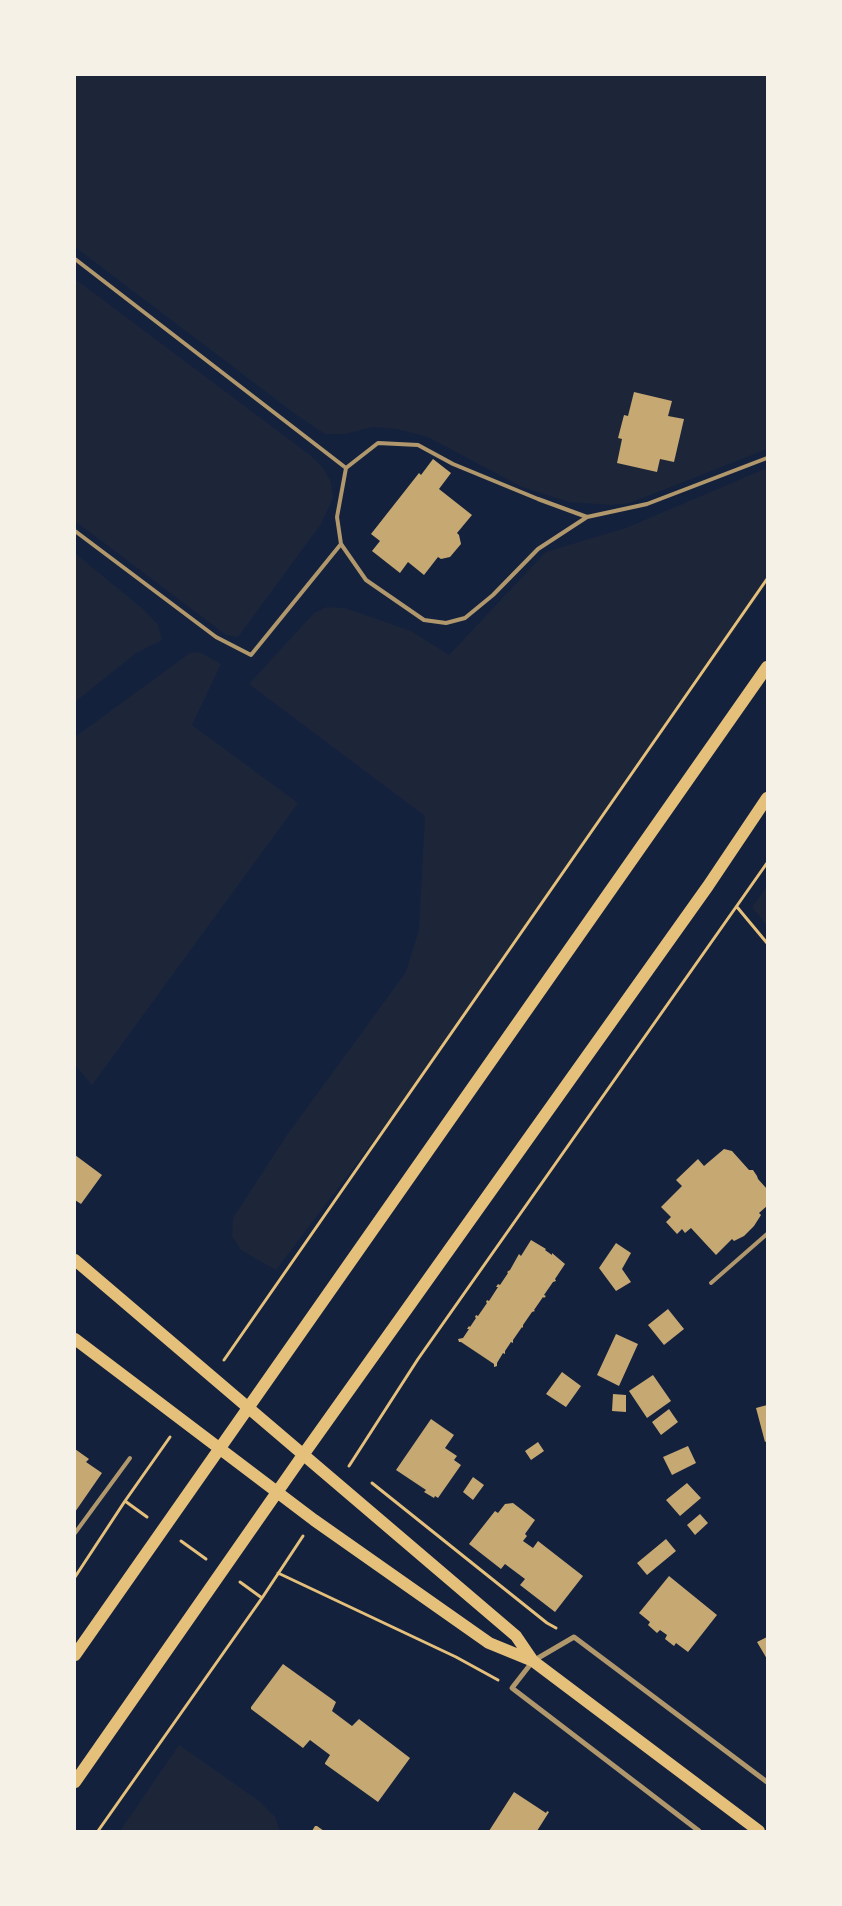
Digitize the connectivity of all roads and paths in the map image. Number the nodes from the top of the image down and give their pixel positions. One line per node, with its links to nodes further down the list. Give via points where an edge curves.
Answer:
1 (75, 259): 3 (lane)
2 (767, 458): 4 (lane, via 647,504)
3 (346, 468): 4 (lane, via 378,443 418,445 453,464); 6 (lane, via 336,517)
4 (587, 517): 6 (lane, via 538,549 493,595 465,618 446,623 424,620 366,580)
5 (75, 531): 6 (lane, via 216,637 251,655)
6 (341, 544)
7 (767, 579): 17 (path)
8 (767, 667): 18 (main road)
9 (767, 798): 21 (main road)
10 (767, 863): 11 (path)
11 (736, 906): 12 (path); 23 (path, via 418,1359)
12 (767, 943)
13 (767, 1234): 15 (lane)
14 (75, 1260): 17 (main road)
15 (711, 1283)
16 (75, 1339): 19 (main road)
17 (212, 1376): 18 (main road)
18 (248, 1407): 20 (main road); 21 (main road)
19 (182, 1420): 20 (main road); 28 (path)
20 (219, 1448): 27 (main road); 30 (main road)
21 (304, 1455): 26 (main road); 27 (main road)
22 (130, 1458): 31 (lane)
23 (350, 1465): 24 (path); 26 (path)
24 (356, 1470)
25 (369, 1480): 36 (path, via 547,1624)
26 (337, 1484): 38 (main road, via 516,1636)
27 (277, 1492): 29 (main road); 32 (main road)
28 (124, 1501): 30 (path); 34 (path)
29 (314, 1520): 33 (path); 38 (main road, via 489,1643)
30 (163, 1528): 32 (path); 37 (main road)
31 (75, 1533)
32 (223, 1570): 35 (path); 40 (main road)
33 (278, 1573): 35 (path); 39 (path, via 456,1656)
34 (75, 1577)
35 (262, 1598): 42 (path)
36 (574, 1637): 38 (street); 41 (street)
37 (75, 1656)
38 (534, 1661): 39 (street); 44 (main road)
39 (512, 1688): 43 (street)
40 (75, 1782)
41 (767, 1782)
42 (98, 1831)
43 (699, 1831)
44 (759, 1831)

